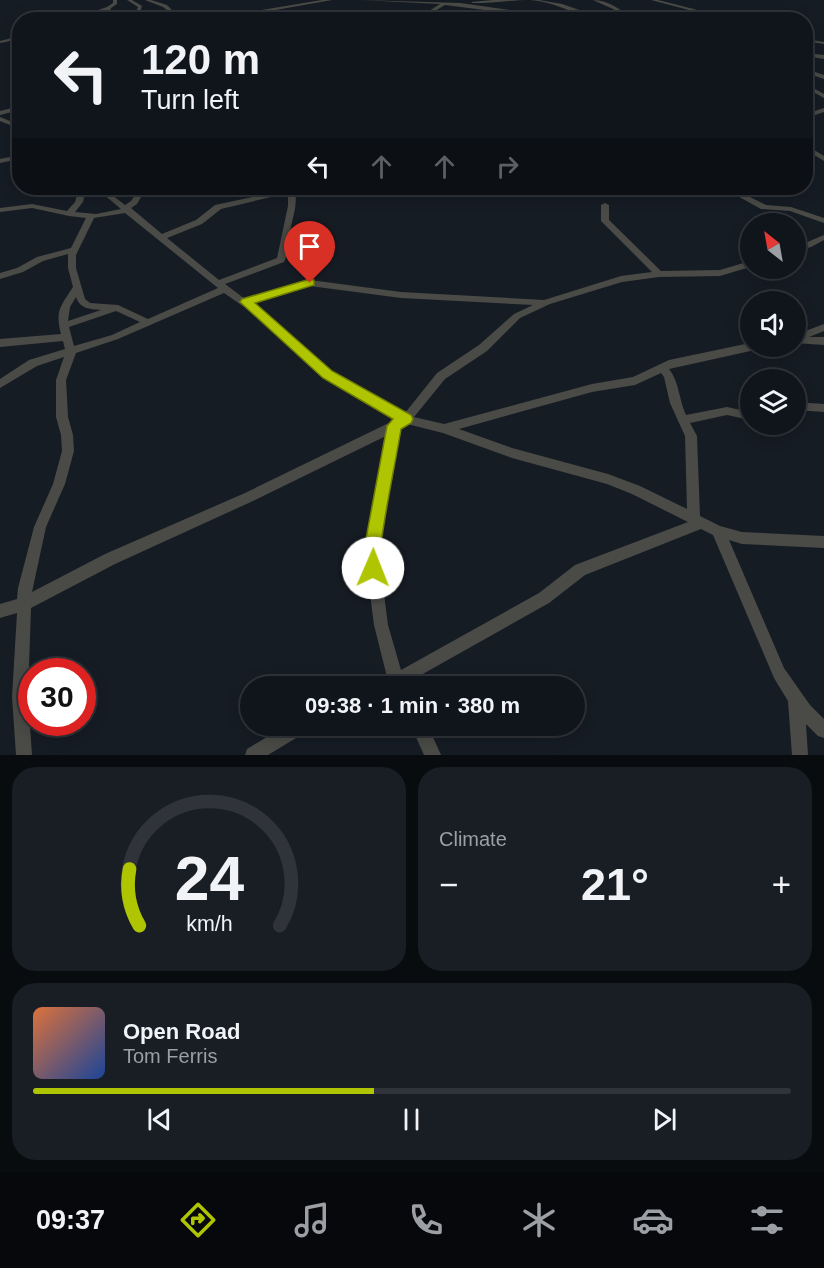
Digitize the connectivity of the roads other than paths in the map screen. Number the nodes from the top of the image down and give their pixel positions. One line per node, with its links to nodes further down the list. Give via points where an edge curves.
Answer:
1 (115, 0): 13 (street)
2 (129, 0): 17 (street, via 140,7)
3 (147, 0): 18 (street)
4 (330, 0): 19 (street)
5 (362, 0): 10 (street)
6 (439, 0): 11 (street)
7 (530, 0): 12 (street); 14 (street)
8 (595, 0): 24 (street)
9 (653, 0): 25 (street)
10 (390, 1): 11 (street); 20 (street)
11 (445, 3): 12 (street); 21 (street)
12 (452, 3): 22 (street)
13 (110, 7): 15 (street); 16 (street)
14 (586, 11): 23 (street)
15 (95, 12)
16 (108, 12)
17 (138, 12)
18 (171, 12)
19 (258, 12)
20 (407, 12)
21 (431, 12)
22 (520, 12)
23 (582, 12)
24 (620, 12)
25 (702, 12)
26 (814, 92): 27 (street)
27 (824, 96)
28 (3, 120): 29 (street)
29 (0, 126)
30 (80, 195): 39 (street)
31 (109, 195): 37 (street)
32 (138, 195): 37 (street)
33 (270, 195): 42 (street, via 218,207 199,222)
34 (292, 195): 49 (street, via 293,211 281,260)
35 (741, 195): 41 (street, via 764,207 791,209)
36 (605, 205): 47 (street, via 604,221)
37 (128, 209): 40 (street); 42 (street)
38 (0, 210): 39 (street, via 32,206)
39 (69, 214): 40 (street)
40 (91, 216): 45 (street)
41 (824, 221)
42 (162, 237): 49 (street)
43 (824, 237): 44 (street)
44 (806, 244)
45 (74, 250): 48 (street); 50 (street, via 71,262)
46 (740, 267): 47 (street, via 720,273)
47 (659, 274): 52 (street, via 618,280)
48 (0, 276)
49 (222, 286): 51 (street); 54 (street, via 214,296)
50 (77, 287): 53 (street, via 86,306); 55 (street, via 65,308)
51 (246, 302): 52 (street, via 310,283 401,295); 70 (street, via 327,375)
52 (547, 302): 70 (street, via 517,316 483,348 441,376)
53 (116, 308): 54 (street); 55 (street)
54 (147, 322): 63 (street)
55 (63, 326): 58 (street)
56 (824, 327): 57 (street)
57 (806, 334)
58 (68, 336): 61 (street); 63 (street)
59 (806, 340): 60 (street)
60 (824, 341)
61 (0, 343)
62 (740, 349): 64 (street)
63 (71, 352): 65 (street, via 30,364); 75 (street, via 60,380 68,451 29,564)
64 (662, 367): 69 (street, via 669,376 675,403); 71 (street, via 635,381 592,388)
65 (0, 384)
66 (806, 407): 67 (street)
67 (824, 408)
68 (740, 414): 69 (street, via 727,411)
69 (684, 420): 72 (street, via 691,436)
70 (400, 422): 71 (street); 75 (street, via 249,497 110,559); 77 (street, via 372,555)
71 (444, 429): 72 (street, via 616,482)
72 (698, 521): 73 (street); 78 (street, via 580,570 544,598)
73 (718, 531): 74 (street, via 742,538); 79 (street, via 779,673)
74 (824, 543)
75 (24, 604): 76 (street); 83 (street)
76 (0, 611)
77 (390, 676)
78 (408, 676)
79 (796, 701): 80 (street); 86 (street)
80 (824, 730)
81 (284, 736): 84 (street)
82 (424, 736): 85 (street)
83 (24, 755)
84 (253, 755)
85 (433, 755)
86 (800, 755)

